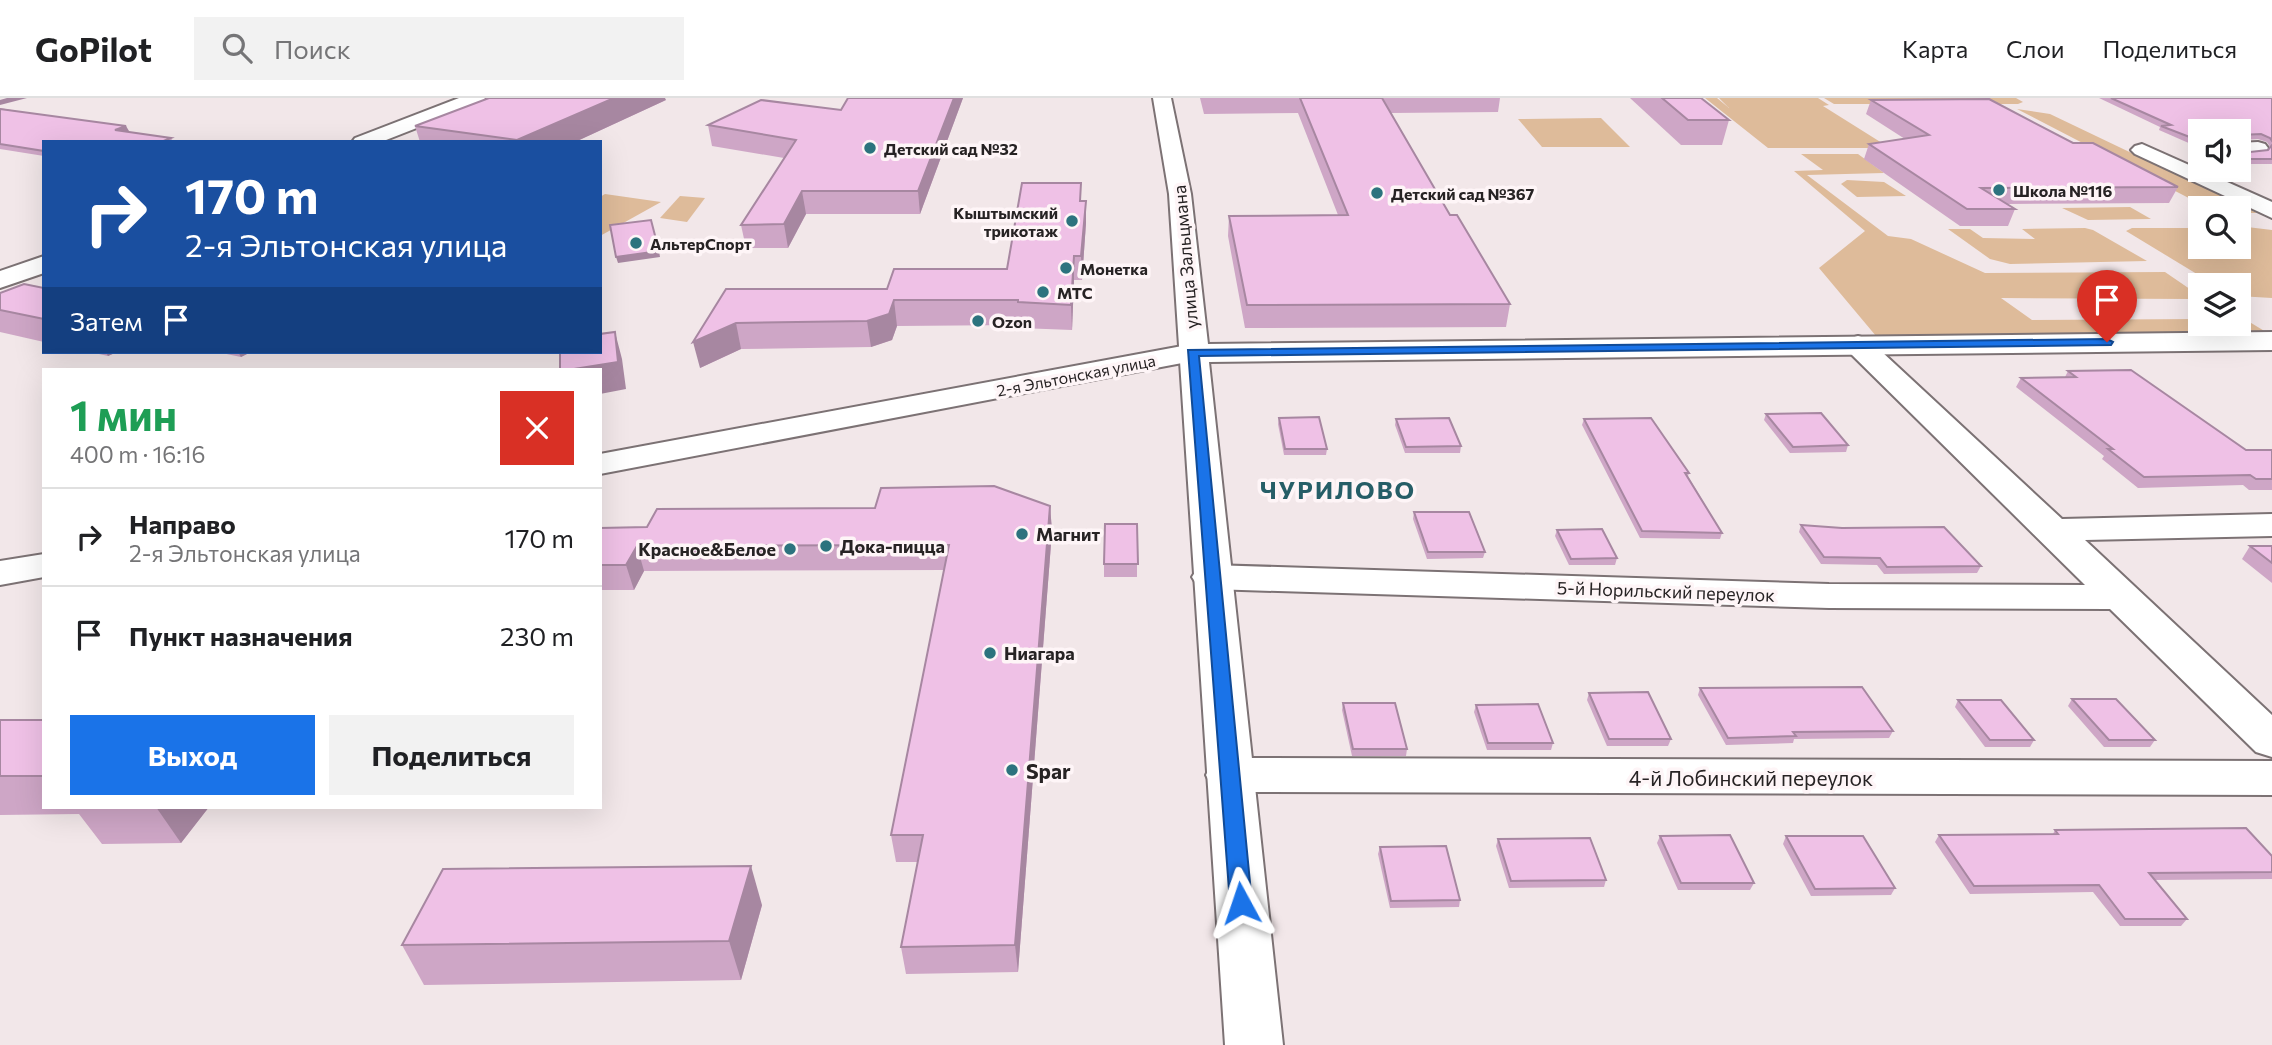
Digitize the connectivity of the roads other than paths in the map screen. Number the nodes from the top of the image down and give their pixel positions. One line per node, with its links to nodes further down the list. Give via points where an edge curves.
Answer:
1 (476, 98): 3 (street)
2 (1162, 98): 12 (street, улица Зальцмана, via 1179,182)
3 (367, 140)
4 (2188, 149): 5 (street, via 2142,150)
5 (2188, 172)
6 (2210, 182): 7 (street)
7 (2272, 211)
8 (42, 265): 9 (street)
9 (0, 281)
10 (2272, 341): 11 (street, 2-я Эльтонская улица)
11 (1858, 345): 12 (street, 2-я Эльтонская улица); 15 (street)
12 (1193, 353): 13 (street, 2-я Эльтонская улица); 18 (street, улица Зальцмана)
13 (602, 464)
14 (2272, 524): 15 (street)
15 (2052, 530): 19 (street)
16 (42, 565): 17 (street)
17 (0, 573)
18 (1211, 577): 19 (street, 5-й Норильский переулок, via 1829,596); 21 (street, улица Зальцмана)
19 (2121, 597): 20 (street)
20 (2272, 741)
21 (1229, 775): 22 (street, 4-й Лобинский переулок); 23 (street, улица Зальцмана)
22 (2272, 778)
23 (1254, 1045)

